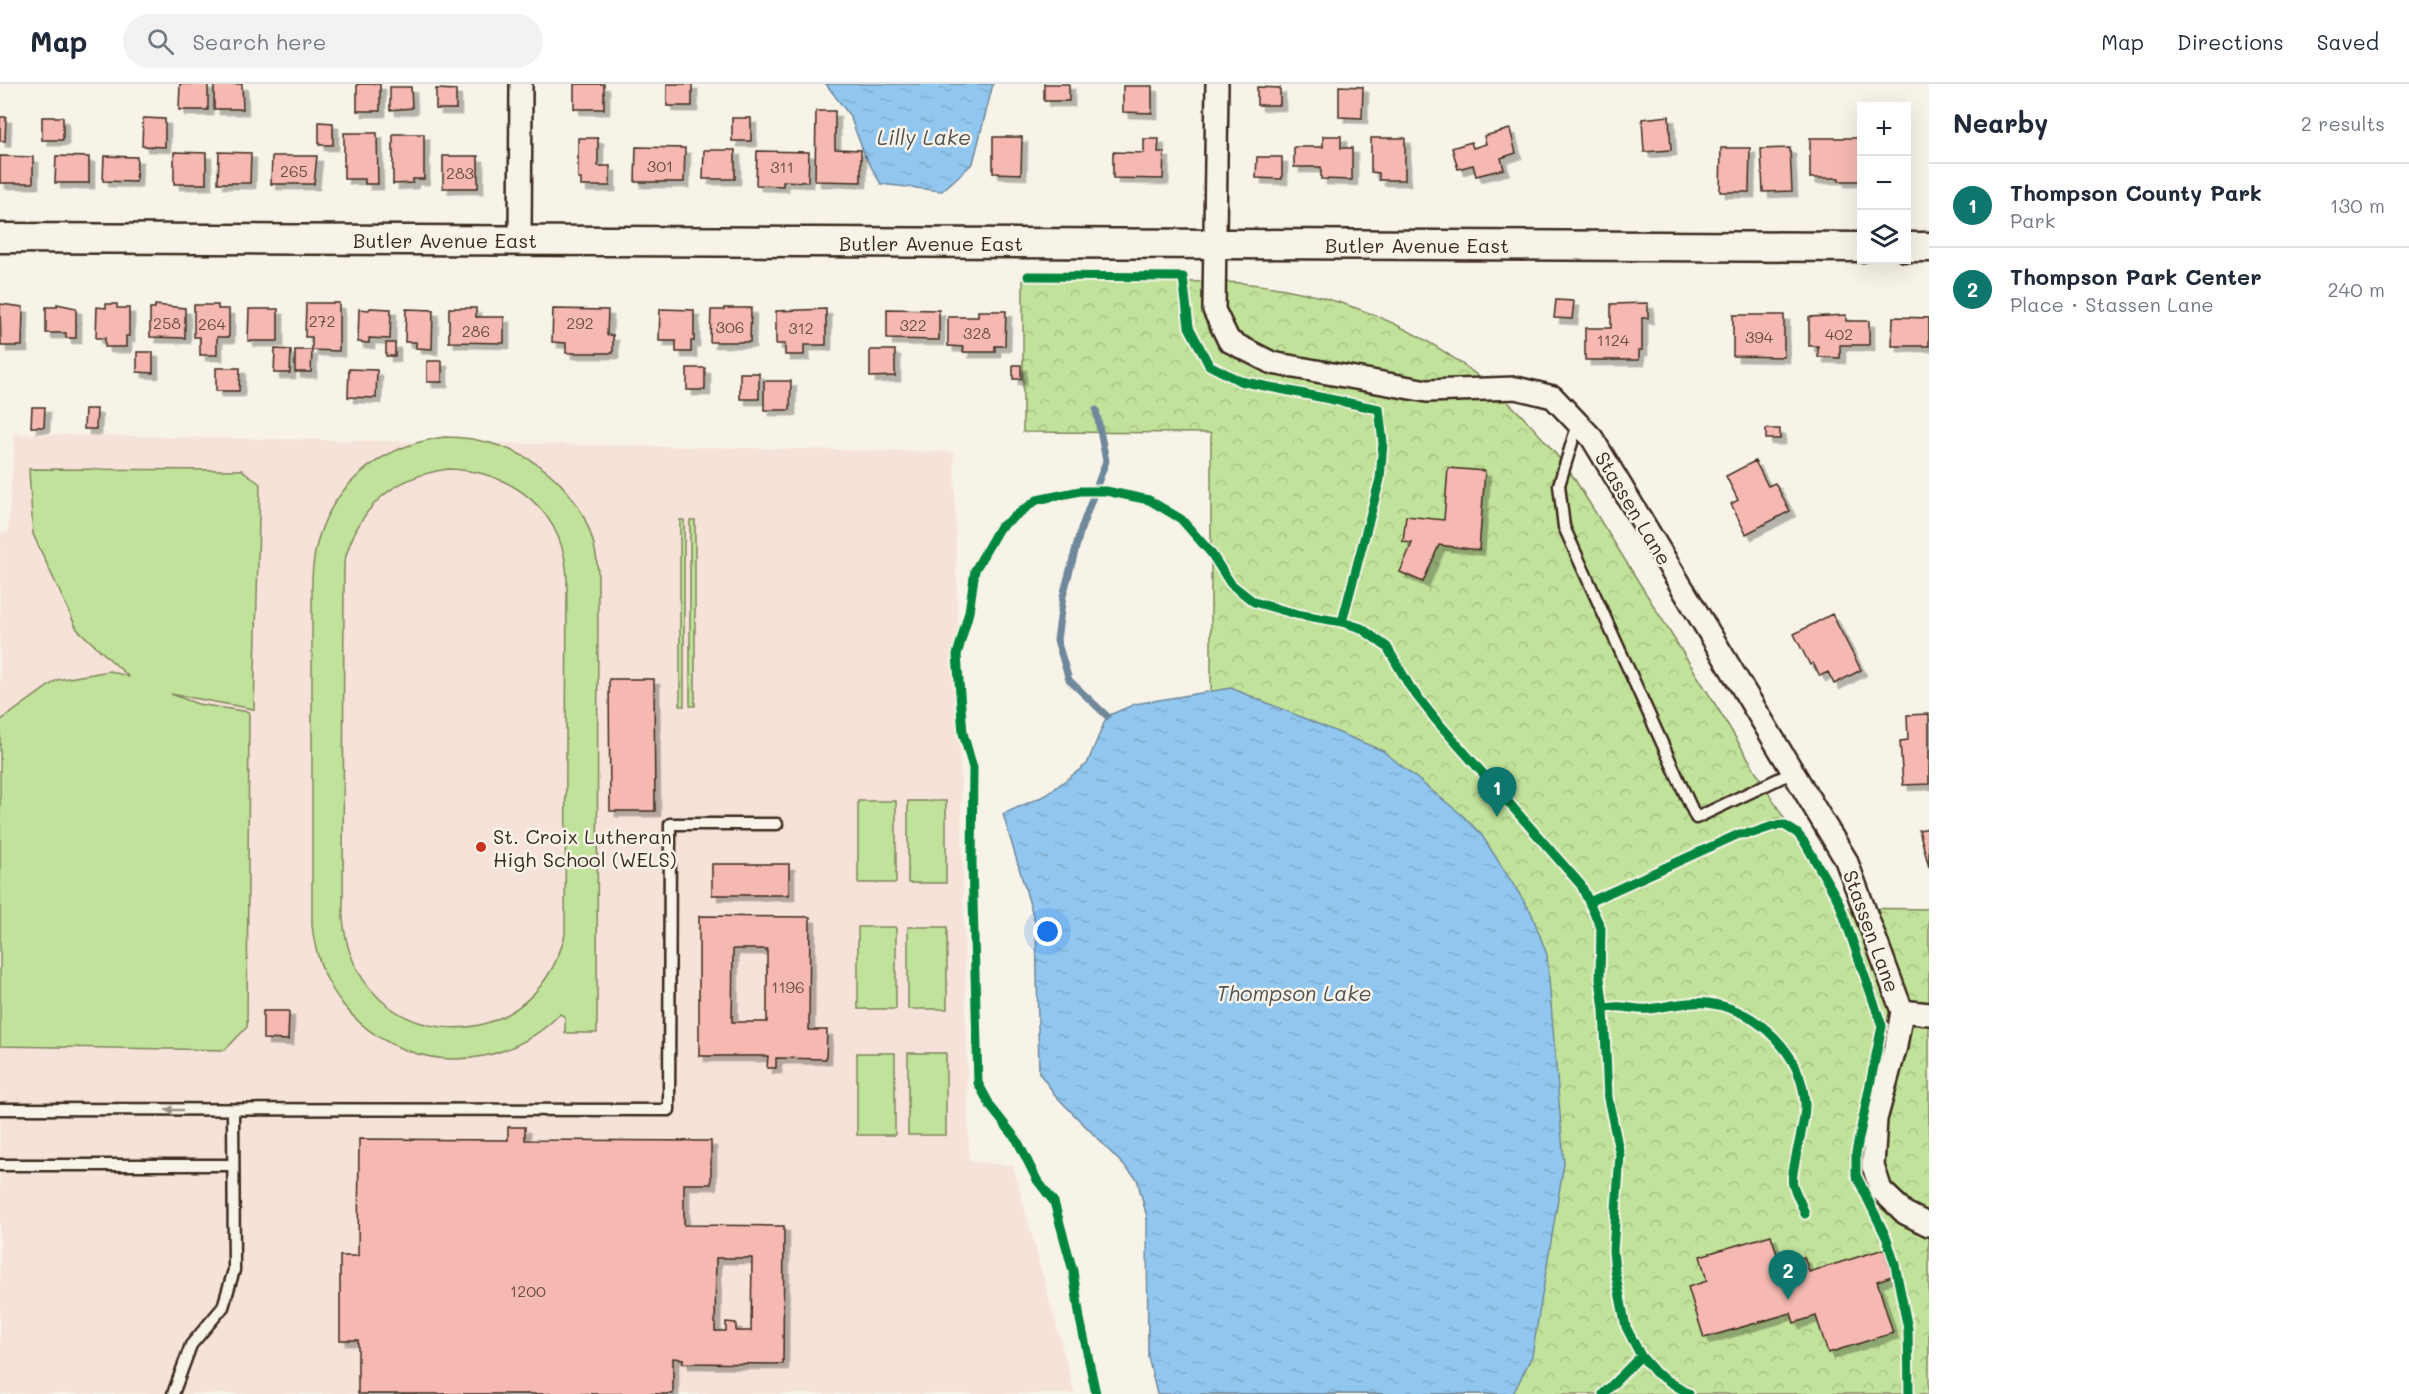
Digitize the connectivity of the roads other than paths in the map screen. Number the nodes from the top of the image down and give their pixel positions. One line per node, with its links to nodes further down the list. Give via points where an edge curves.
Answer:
1 (521, 84): 4 (street)
2 (1217, 84): 5 (street, Stassen Lane)
3 (0, 238): 4 (street, Butler Avenue East)
4 (520, 240): 5 (street, Butler Avenue East)
5 (1216, 245): 6 (street, Butler Avenue East); 9 (street, Stassen Lane, via 1214,310 1229,341 1272,363 1427,391 1516,388 1553,397)
6 (1857, 247)
7 (1911, 247): 8 (street)
8 (1929, 247)
9 (1578, 423): 10 (street, Stassen Lane, via 1592,438); 10 (lane, via 1559,485 1564,527 1696,818)
10 (1793, 772): 12 (street, Stassen Lane, via 1846,860)
11 (777, 824): 15 (lane, via 670,824 669,1110)
12 (1902, 1011): 13 (street, Stassen Lane); 18 (street, Stassen Lane, via 1876,1119 1873,1166 1881,1190 1905,1213)
13 (1929, 1014)
14 (0, 1109): 15 (lane, one-way to 14)
15 (233, 1110): 17 (lane)
16 (0, 1165): 17 (lane)
17 (233, 1165): 19 (lane, via 234,1270 223,1307 191,1345)
18 (1929, 1225)
19 (173, 1394)

